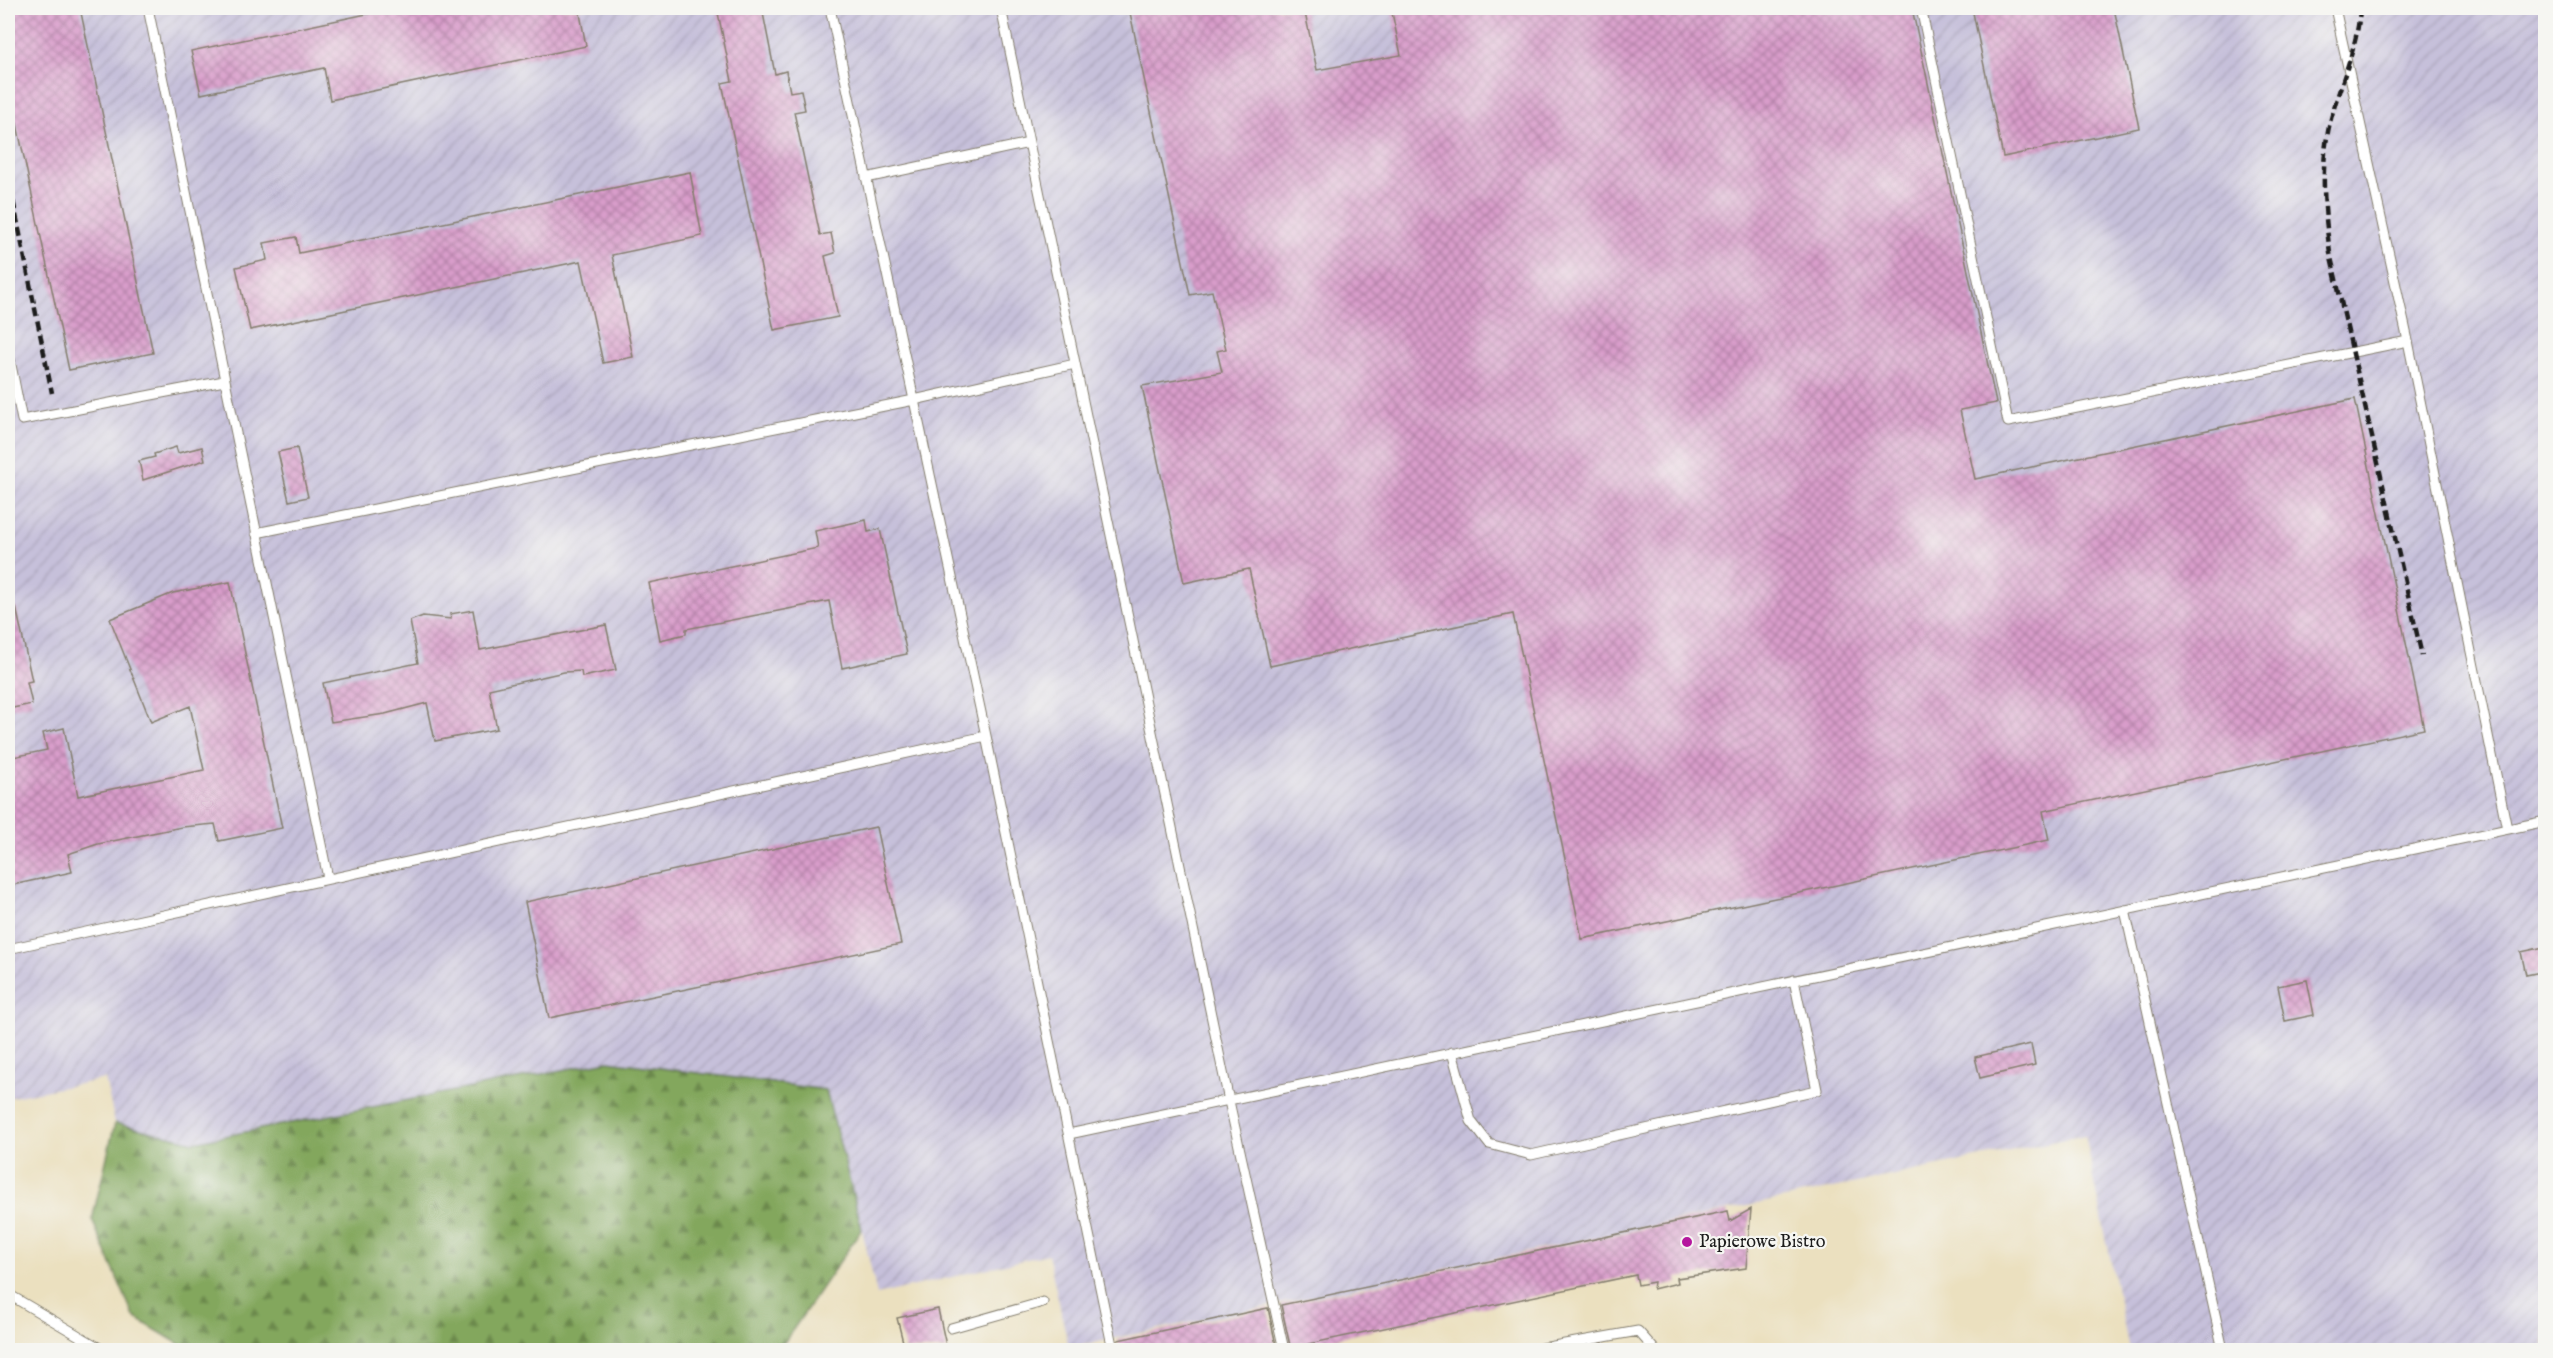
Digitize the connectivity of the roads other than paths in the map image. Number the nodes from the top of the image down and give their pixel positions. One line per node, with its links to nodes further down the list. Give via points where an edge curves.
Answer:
1 (148, 8): 11 (lane)
2 (830, 8): 7 (lane)
3 (1001, 8): 6 (lane)
4 (1921, 8): 8 (lane, via 2008,422)
5 (2335, 8): 8 (lane)
6 (1029, 143): 7 (lane); 10 (lane)
7 (866, 178): 12 (lane)
8 (2408, 341): 16 (lane)
9 (8, 350): 11 (lane, via 22,420)
10 (1076, 364): 12 (lane); 22 (lane)
11 (224, 381): 13 (lane)
12 (914, 400): 13 (lane); 14 (lane)
13 (256, 533): 17 (lane)
14 (986, 736): 17 (lane); 23 (lane)
15 (2546, 821): 16 (lane)
16 (2507, 829): 18 (lane)
17 (328, 878): 19 (lane)
18 (2125, 910): 20 (lane); 34 (lane)
19 (8, 949)
20 (1794, 980): 21 (lane); 21 (lane, via 1817,1090 1531,1155 1490,1144 1471,1121)
21 (1452, 1052): 22 (lane)
22 (1228, 1101): 23 (lane); 31 (lane)
23 (1069, 1134): 30 (lane)
24 (8, 1294): 28 (lane)
25 (1043, 1302): 26 (lane)
26 (951, 1328)
27 (879, 1347): 29 (lane)
28 (104, 1350)
29 (865, 1350)
30 (1113, 1350)
31 (1284, 1350)
32 (1532, 1350): 33 (lane, via 1638,1331)
33 (1655, 1350)
34 (2223, 1350)

